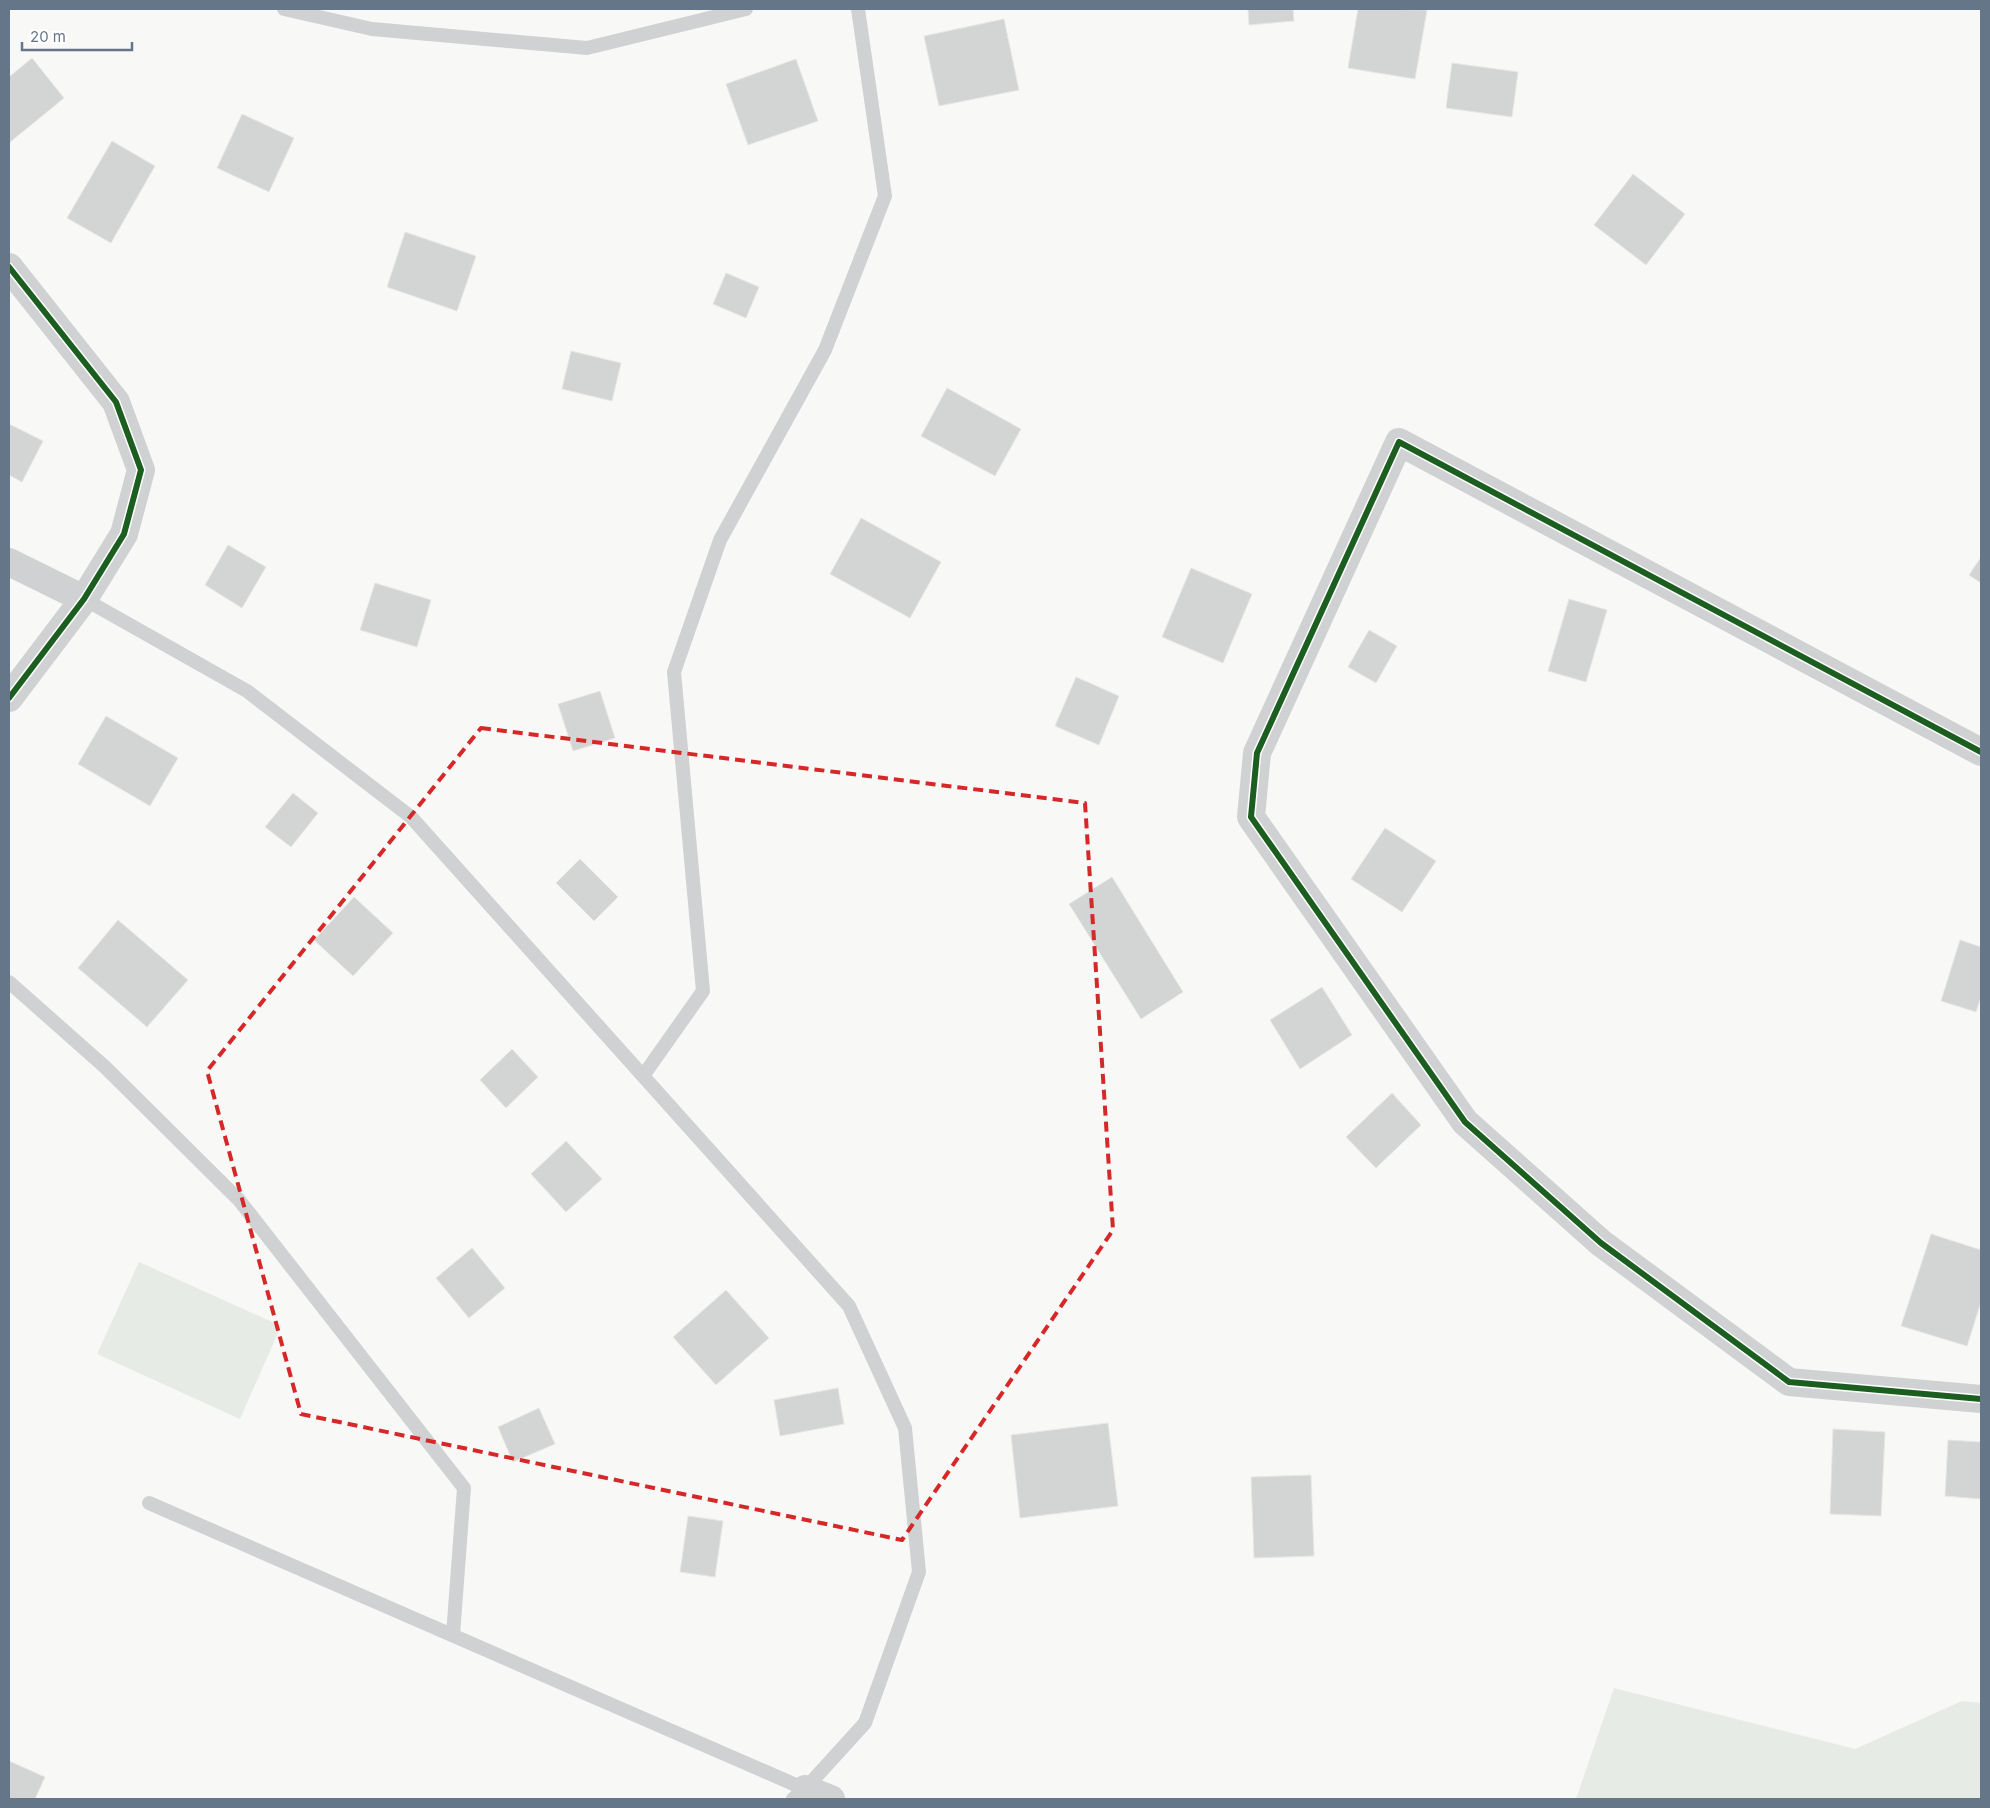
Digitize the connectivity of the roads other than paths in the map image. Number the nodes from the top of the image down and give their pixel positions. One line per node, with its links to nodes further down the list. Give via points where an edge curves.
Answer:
1 (284, 9): 2 (lane, via 372,29 587,48)
2 (746, 9)
3 (858, 9): 10 (lane, via 885,196 825,350 720,540 674,672 703,991)
4 (9, 267): 6 (street, via 116,402 141,470 124,534)
5 (9, 562): 6 (street)
6 (84, 599): 7 (street); 10 (lane, via 247,691 411,817)
7 (9, 698)
8 (1981, 752): 11 (street, via 1399,442 1257,753 1251,817 1465,1122 1601,1243 1789,1382)
9 (9, 982): 13 (lane, via 106,1067 238,1200 464,1488)
10 (642, 1076): 14 (lane, via 849,1306 905,1428 919,1572 865,1723)
11 (1981, 1399)
12 (148, 1503): 13 (lane)
13 (453, 1635): 14 (lane)
14 (799, 1794): 15 (street)
15 (831, 1799)

